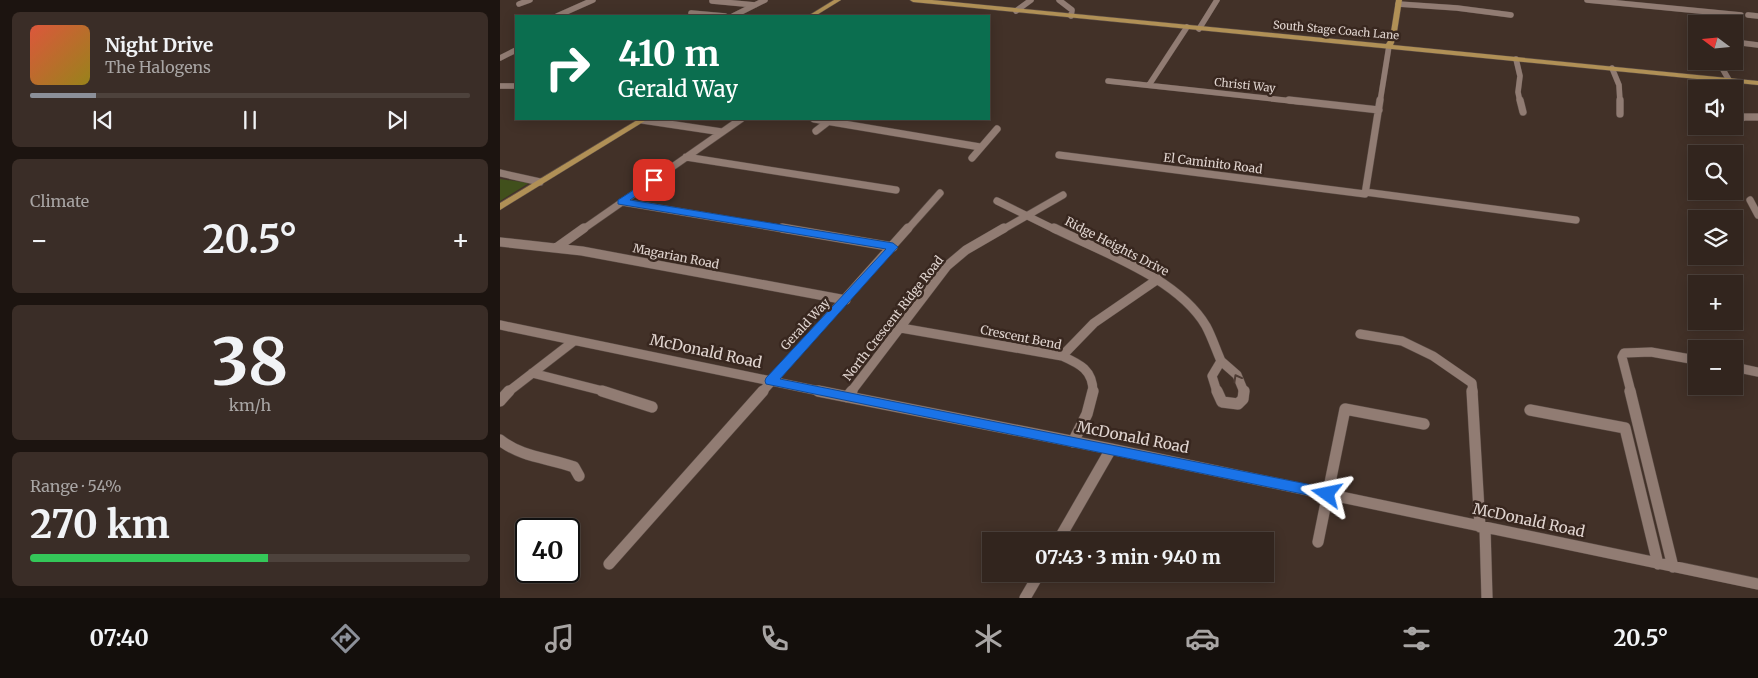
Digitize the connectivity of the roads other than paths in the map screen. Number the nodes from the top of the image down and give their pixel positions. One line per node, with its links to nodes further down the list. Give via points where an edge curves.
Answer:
1 (530, 0): 13 (street)
2 (593, 0): 18 (street)
3 (765, 0): 14 (street)
4 (838, 0): 21 (main road)
5 (913, 0): 15 (main road, South Stage Coach Lane)
6 (1031, 0): 15 (street)
7 (1059, 0): 25 (street, via 1072,10)
8 (1217, 0): 28 (street)
9 (1587, 0): 16 (street)
10 (712, 1): 14 (street)
11 (1683, 1): 16 (street)
12 (1398, 2): 22 (street); 31 (main road)
13 (519, 4)
14 (756, 5): 20 (street)
15 (1016, 10): 25 (main road, South Stage Coach Lane)
16 (1689, 10): 23 (street)
17 (691, 13): 19 (street)
18 (559, 15)
19 (714, 15)
20 (735, 15)
21 (813, 15)
22 (1511, 15)
23 (1741, 15)
24 (1748, 15): 26 (street)
25 (1071, 16): 27 (main road, South Stage Coach Lane)
26 (1758, 16)
27 (1186, 27): 28 (main road, South Stage Coach Lane); 41 (street)
28 (1199, 28): 31 (main road, South Stage Coach Lane)
29 (1743, 43): 30 (street)
30 (1758, 45)
31 (1389, 46): 34 (main road, South Stage Coach Lane); 44 (street)
32 (515, 50): 33 (street)
33 (500, 58)
34 (1516, 59): 35 (main road, South Stage Coach Lane); 45 (street)
35 (1612, 68): 37 (main road, South Stage Coach Lane); 46 (street, via 1619,85)
36 (1723, 70): 37 (street)
37 (1729, 80)
38 (1108, 81): 41 (street, Christi Way)
39 (1743, 81): 40 (main road, South Stage Coach Lane)
40 (1758, 83)
41 (1149, 85): 44 (street, Christi Way)
42 (500, 86): 43 (street)
43 (515, 86)
44 (1379, 110): 65 (street)
45 (1523, 112)
46 (1620, 114)
47 (1758, 117): 48 (street)
48 (1743, 118)
49 (641, 120): 62 (main road)
50 (649, 120): 56 (street)
51 (740, 120): 56 (street)
52 (822, 120): 53 (street)
53 (829, 121): 55 (street); 57 (street)
54 (997, 129): 57 (street)
55 (816, 130)
56 (722, 132): 59 (street)
57 (980, 148): 60 (street)
58 (1059, 155): 65 (street, El Caminito Road)
59 (686, 157): 63 (street); 69 (street)
60 (972, 158)
61 (500, 173): 62 (street)
62 (540, 182): 70 (main road)
63 (896, 190)
64 (940, 193): 75 (street, Gerald Way)
65 (1365, 193): 73 (street, El Caminito Road)
66 (1063, 194): 71 (street, North Crescent Ridge Road)
67 (1750, 200): 72 (street)
68 (997, 201): 71 (street, Ridge Heights Drive)
69 (622, 202): 75 (street); 76 (street)
70 (500, 207)
71 (1026, 215): 77 (street, Ridge Heights Drive); 80 (street, North Crescent Ridge Road, via 956,257)
72 (1758, 215)
73 (1576, 220)
74 (500, 242): 76 (street, Magarian Road)
75 (893, 247): 78 (street, Gerald Way)
76 (556, 248): 78 (street, Magarian Road)
77 (1158, 279): 83 (street, via 1098,320 1074,340); 85 (street, Ridge Heights Drive, via 1195,311 1206,326)
78 (846, 300): 89 (street, Gerald Way)
79 (500, 325): 82 (street, McDonald Road)
80 (901, 328): 83 (street, Crescent Bend); 90 (street, North Crescent Ridge Road)
81 (1360, 334): 100 (street, via 1402,342 1434,356 1472,383)
82 (574, 341): 88 (street); 89 (street, McDonald Road)
83 (1062, 356): 96 (street, Crescent Bend, via 1084,366 1094,384 1093,398)
84 (1688, 359): 105 (street, via 1632,351 1624,352 1622,357)
85 (1221, 361): 85 (street, Ridge Heights Drive, one-way to 85, via 1212,376 1218,395 1222,402 1238,404 1243,400 1244,392 1237,375)
86 (1743, 369): 87 (street)
87 (1758, 372)
88 (532, 373): 91 (street); 92 (street)
89 (771, 381): 90 (street, McDonald Road); 103 (street, Gerald Way)
90 (847, 398): 96 (street, McDonald Road)
91 (500, 401)
92 (652, 407)
93 (1530, 410): 104 (street, via 1625,428)
94 (1424, 424): 99 (street, via 1345,409)
95 (500, 440): 98 (street, via 510,448 574,467)
96 (1074, 442): 97 (street, McDonald Road)
97 (1111, 449): 99 (street, McDonald Road); 101 (street)
98 (580, 476)
99 (1327, 494): 100 (street, McDonald Road); 102 (street)
100 (1483, 528): 104 (street, McDonald Road); 109 (street)
101 (1063, 532)
102 (1318, 542)
103 (610, 564)
104 (1658, 564): 105 (street, McDonald Road)
105 (1673, 567): 107 (street, McDonald Road)
106 (1034, 582): 108 (street)
107 (1758, 584)
108 (1025, 598)
109 (1488, 598)

